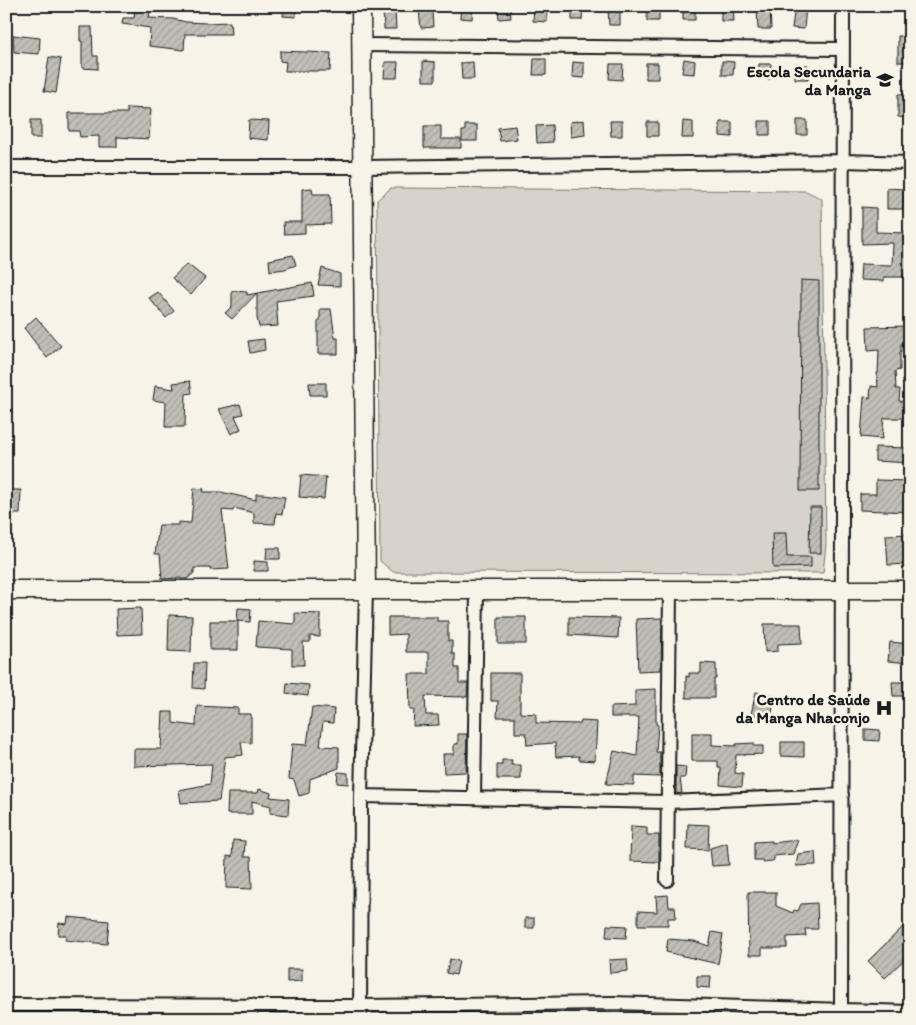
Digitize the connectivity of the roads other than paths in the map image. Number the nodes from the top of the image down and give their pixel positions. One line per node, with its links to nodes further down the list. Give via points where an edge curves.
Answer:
1 (361, 6): 3 (street)
2 (843, 6): 4 (street)
3 (361, 45): 4 (street); 8 (street)
4 (843, 49): 5 (street)
5 (844, 161): 6 (street); 8 (street); 13 (street)
6 (910, 162)
7 (6, 167): 8 (street)
8 (362, 167): 10 (street)
9 (6, 590): 10 (street)
10 (366, 590): 11 (street); 16 (street)
11 (477, 590): 12 (street); 17 (street)
12 (670, 590): 13 (street); 18 (street)
13 (842, 590): 14 (street); 15 (street)
14 (910, 590)
15 (842, 795): 18 (street); 24 (street)
16 (361, 796): 17 (street); 22 (street)
17 (474, 798): 18 (street)
18 (667, 802): 19 (street)
19 (667, 880)
20 (6, 1005): 21 (street)
21 (250, 1005): 22 (street); 25 (street)
22 (360, 1012): 24 (street, via 613,1003 732,1005)
23 (910, 1012): 24 (street)
24 (841, 1015)
25 (250, 1019)

